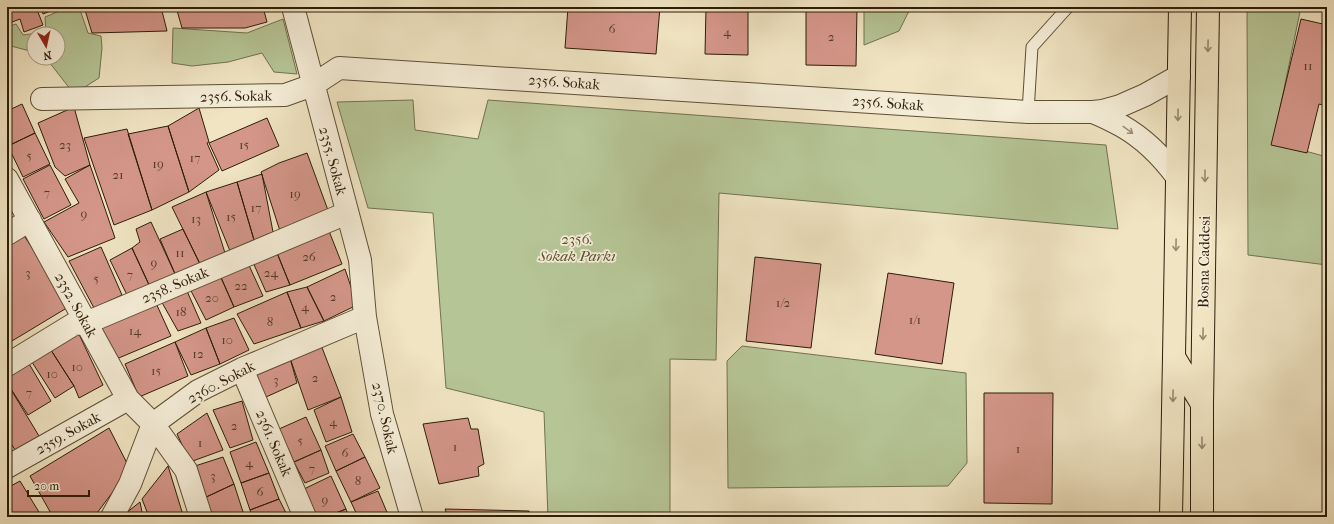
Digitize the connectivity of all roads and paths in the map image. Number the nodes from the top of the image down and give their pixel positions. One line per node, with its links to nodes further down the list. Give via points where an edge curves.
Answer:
1 (293, 7): 6 (street, 2355. Sokak)
2 (1068, 7): 8 (lane, via 1032,47)
3 (1180, 7): 5 (main road)
4 (1208, 7): 16 (main road, Bosna Caddesi, one-way to 16)
5 (1179, 76): 9 (street, via 1120,106); 10 (main road, one-way to 10)
6 (313, 85): 7 (street, 2356. Sokak, via 285,95); 8 (street, 2356. Sokak, via 339,68); 13 (street, 2355. Sokak)
7 (42, 99)
8 (1028, 112): 9 (street, 2356. Sokak)
9 (1094, 112): 10 (street, one-way to 10, via 1124,127 1142,141 1168,165)
10 (1177, 178): 12 (main road)
11 (7, 179): 14 (street, 2352. Sokak)
12 (1177, 199): 16 (main road); 19 (main road, one-way to 19)
13 (347, 213): 17 (street, 2355. Sokak, via 360,260); 18 (street, 2358. Sokak)
14 (30, 220): 15 (street); 18 (street, 2352. Sokak)
15 (7, 234)
16 (1204, 243): 23 (main road, Bosna Caddesi, one-way to 23)
17 (366, 317): 21 (street, 2360. Sokak); 29 (street, 2370. Sokak, via 382,414)
18 (86, 323): 20 (street, 2358. Sokak, via 74,324); 22 (street, 2352. Sokak)
19 (1174, 358): 23 (main road); 30 (main road, one-way to 30)
20 (7, 366)
21 (242, 369): 24 (street, 2360. Sokak, via 198,391); 28 (street, 2361. Sokak)
22 (128, 399): 24 (street, 2352. Sokak); 25 (street, 2359. Sokak)
23 (1202, 404): 31 (main road, Bosna Caddesi, one-way to 31)
24 (154, 424): 26 (street, via 130,484); 27 (street, 2352. Sokak, via 186,470)
25 (7, 467)
26 (112, 517)
27 (201, 517)
28 (305, 517)
29 (412, 517)
30 (1171, 517)
31 (1202, 517)

